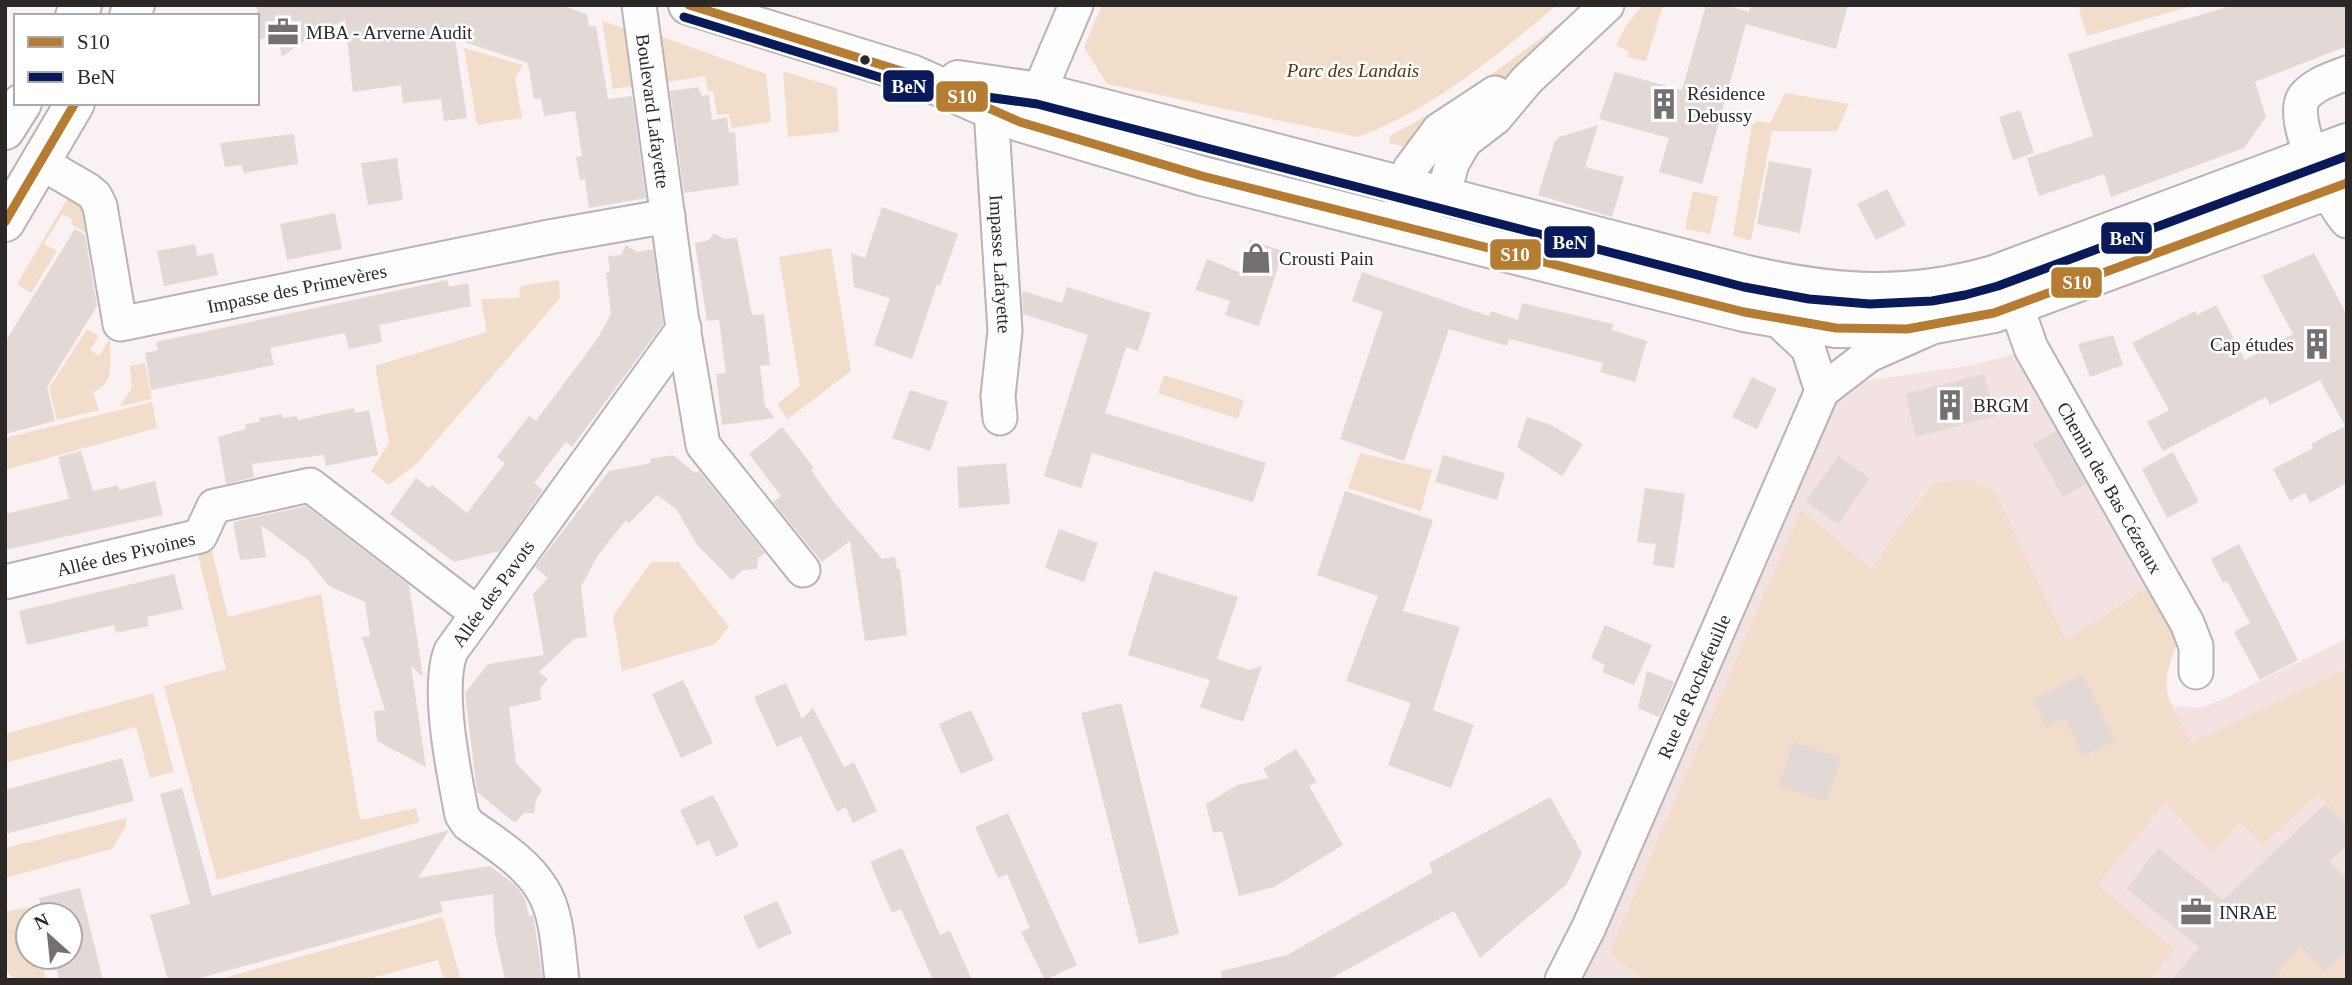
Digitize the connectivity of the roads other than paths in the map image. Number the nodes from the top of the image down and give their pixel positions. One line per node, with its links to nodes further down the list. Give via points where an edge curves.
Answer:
1 (639, 5): 17 (street, Boulevard Lafayette)
2 (688, 5): 6 (main road)
3 (1076, 5): 8 (street)
4 (1608, 5): 7 (street)
5 (2347, 73): 14 (street, via 2323,82 2303,98 2300,120)
6 (911, 74): 8 (main road); 11 (main road)
7 (1527, 80): 15 (street, via 1495,118 1465,141 1452,163); 16 (street, via 1488,96 1439,130 1410,169)
8 (1040, 92): 16 (main road)
9 (21, 105): 12 (main road)
10 (74, 105): 13 (main road)
11 (997, 111): 16 (main road, via 1202,176); 24 (street, Impasse Lafayette, via 992,125 1005,331)
12 (5, 130)
13 (40, 162): 17 (street, Impasse des Primevères, via 95,196 100,206 120,324); 18 (main road)
14 (2336, 179): 15 (main road, via 1994,275 1941,288 1885,293 1802,287); 19 (main road)
15 (1443, 197): 16 (main road)
16 (1400, 206): 20 (main road)
17 (668, 216): 22 (street)
18 (5, 222)
19 (2016, 305): 21 (main road); 28 (street, Chemin des Bas Cézeaux, via 2031,348 2187,623 2196,646)
20 (1777, 319): 21 (main road, via 1854,330); 23 (street, via 1808,348)
21 (1934, 326): 23 (street, Rue de Rochefeuille, via 1869,355)
22 (684, 328): 25 (street, via 703,445); 27 (street, Allée des Pavots)
23 (1822, 391): 30 (street, Rue de Rochefeuille)
24 (1000, 418)
25 (803, 570)
26 (5, 582): 27 (street, Allée des Pivoines, via 200,536 214,506 310,485)
27 (478, 614): 29 (street, Allée des Pavots, via 445,665 444,690 462,815 526,869 544,891)
28 (2196, 672)
29 (562, 980)
30 (1562, 980)

